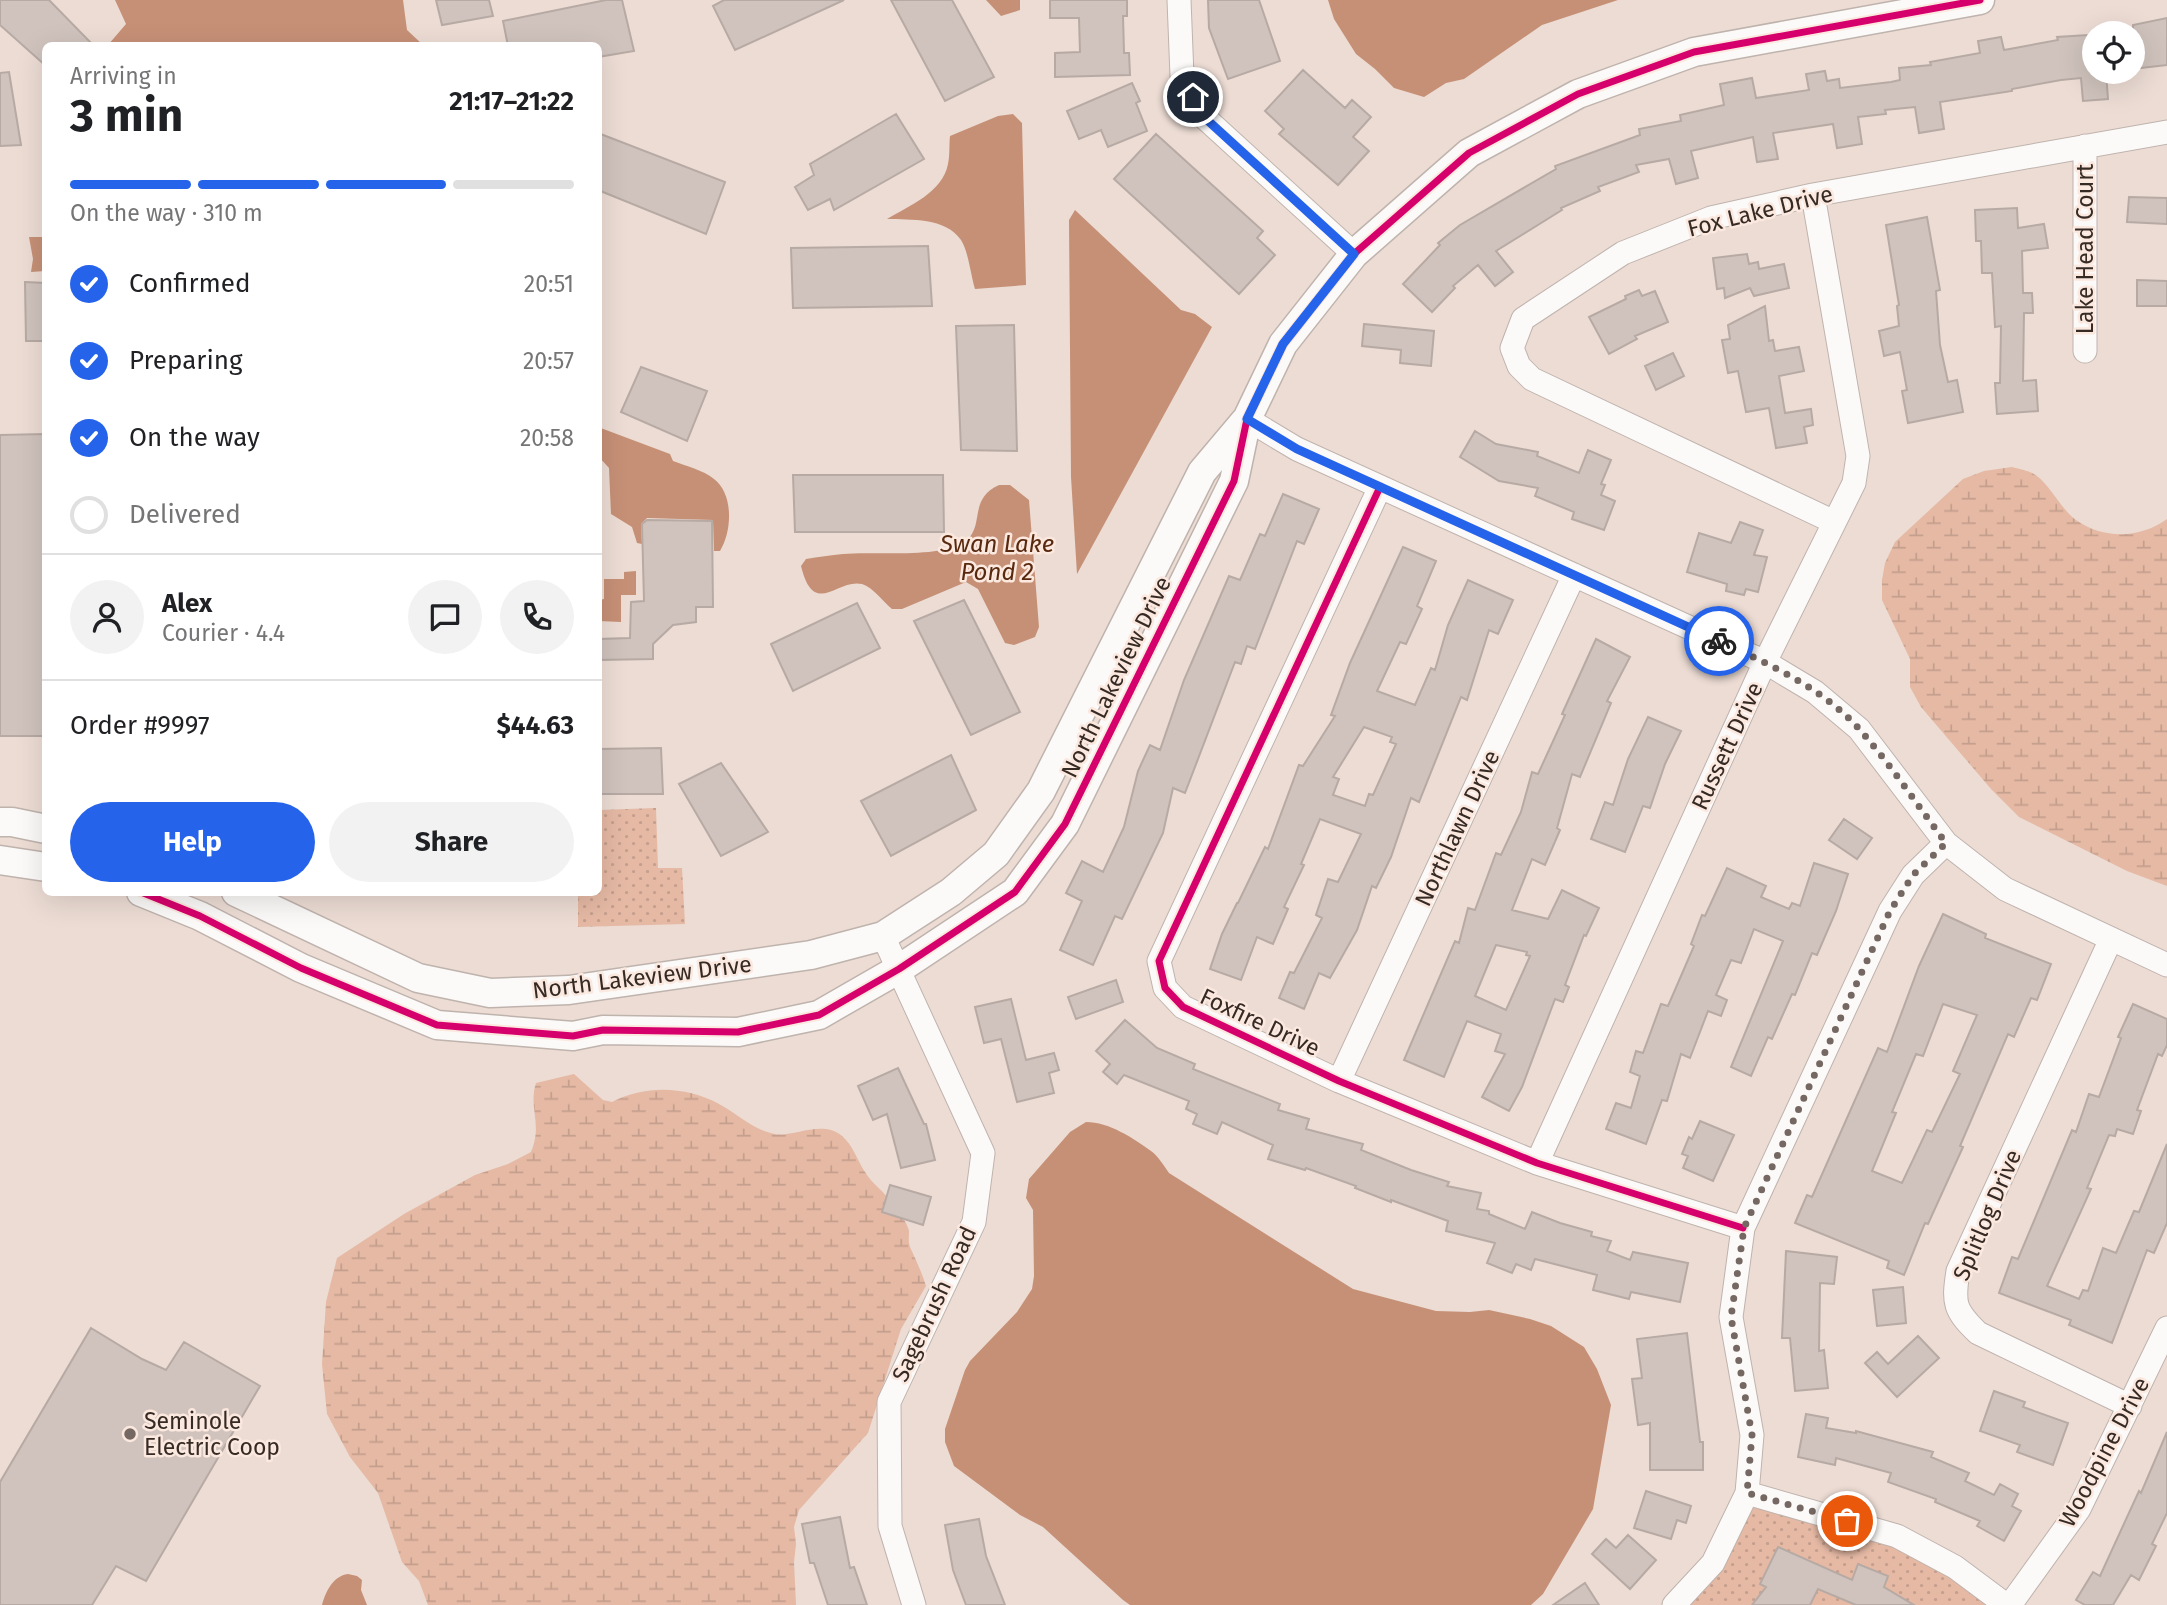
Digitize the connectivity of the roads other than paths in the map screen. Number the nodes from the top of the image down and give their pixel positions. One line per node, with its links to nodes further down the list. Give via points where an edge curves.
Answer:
1 (1180, 0): 6 (street, via 1182,76 1205,118)
2 (1980, 0): 6 (street, North Lakeview Drive, via 1694,52 1578,94 1469,153)
3 (2167, 132): 4 (street, Fox Lake Drive)
4 (2085, 146): 5 (street, Fox Lake Drive); 7 (street, Lake Head Court)
5 (1813, 195): 10 (street, Russett Drive, via 1857,456 1854,483); 10 (street, Fox Lake Drive, via 1711,218 1623,253 1523,319 1512,348 1518,366 1532,379)
6 (1354, 254): 8 (street, North Lakeview Drive, via 1283,344)
7 (2085, 351)
8 (1247, 419): 9 (street, via 1297,449); 13 (street, North Lakeview Drive, via 1202,472); 14 (street, North Lakeview Drive, via 1234,481)
9 (1380, 487): 11 (street); 28 (street, Foxfire Drive, via 1159,961 1165,988 1183,1007)
10 (1834, 522): 12 (street, Russett Drive)
11 (1574, 575): 12 (street); 28 (street, Northlawn Drive)
12 (1765, 662): 17 (street, via 1815,692 1859,729); 29 (street, Russett Drive)
13 (1091, 696): 14 (street); 22 (street, North Lakeview Drive, via 1041,792 996,854 951,892)
14 (1120, 711): 25 (street, North Lakeview Drive, via 1065,824 1015,892)
15 (0, 822): 16 (street)
16 (42, 828)
17 (1946, 843): 23 (street, via 2005,889); 30 (street, via 1913,875 1890,911)
18 (0, 860): 19 (street)
19 (42, 866)
20 (151, 896): 27 (street, North Lakeview Drive, via 301,968 437,1025)
21 (244, 896): 26 (street, North Lakeview Drive, via 418,978 490,993)
22 (883, 936): 25 (street, Sagebrush Road); 26 (street, North Lakeview Drive, via 811,955)
23 (2111, 939): 24 (street); 32 (street, Splitlog Drive, via 1958,1271 1954,1294 1960,1316 1978,1333)
24 (2167, 965)
25 (899, 969): 27 (street, North Lakeview Drive, via 819,1015 738,1032); 34 (street, Sagebrush Road, via 983,1153 974,1222 889,1402 890,1525)
26 (529, 992): 27 (street)
27 (538, 1033)
28 (1339, 1081): 29 (street, Foxfire Drive)
29 (1536, 1163): 30 (street, Foxfire Drive)
30 (1744, 1228): 33 (street, via 1731,1317 1752,1435)
31 (2167, 1328): 32 (street, Woodpine Drive)
32 (2130, 1406): 36 (street, Woodpine Drive, via 2079,1509)
33 (1747, 1493): 35 (street, via 1713,1563); 36 (street, via 1897,1536 1955,1567)
34 (915, 1605)
35 (1674, 1605)
36 (2008, 1605)

